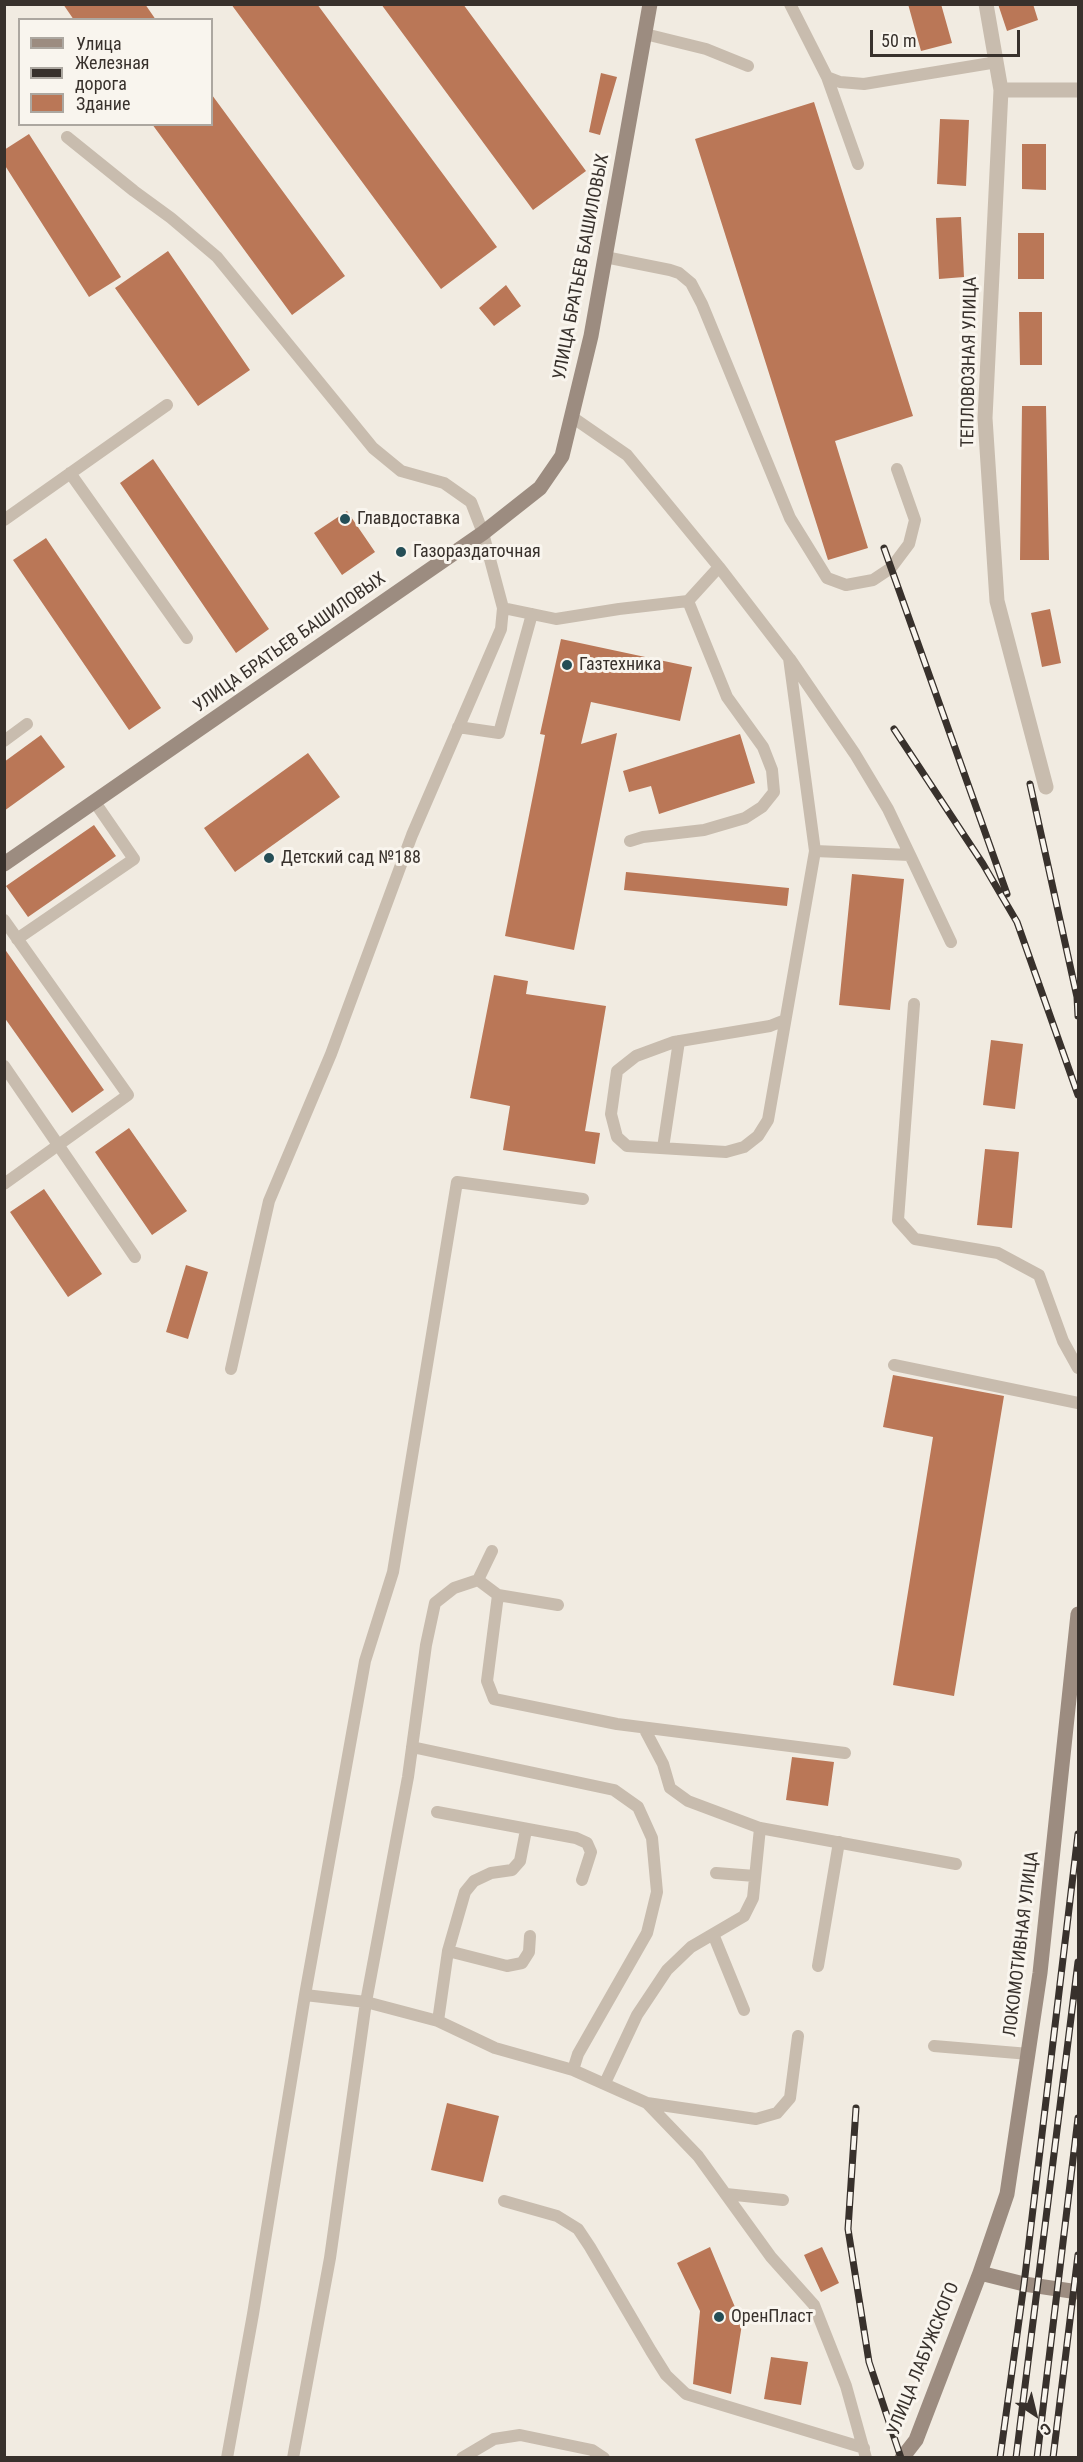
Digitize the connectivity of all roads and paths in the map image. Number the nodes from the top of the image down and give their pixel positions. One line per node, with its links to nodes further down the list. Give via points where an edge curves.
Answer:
1 (650, 4): 4 (street, УЛИЦА БРАТЬЕВ БАШИЛОВЫХ)
2 (790, 4): 7 (lane)
3 (986, 4): 5 (street, ТЕПЛОВОЗНАЯ УЛИЦА)
4 (645, 34): 6 (lane, via 706,49); 12 (street, УЛИЦА БРАТЬЕВ БАШИЛОВЫХ)
5 (997, 62): 7 (lane, via 864,84); 8 (street, ТЕПЛОВОЗНАЯ УЛИЦА)
6 (748, 66)
7 (827, 77): 11 (lane)
8 (1001, 90): 9 (street); 28 (street, ТЕПЛОВОЗНАЯ УЛИЦА, via 985,418 997,601)
9 (1078, 90)
10 (67, 137): 18 (lane, via 217,257 373,448 401,471 444,483 471,502)
11 (858, 164)
12 (605, 257): 14 (street, УЛИЦА БРАТЬЕВ БАШИЛОВЫХ); 15 (lane, via 670,270 691,283 789,518 827,578 846,585 873,580 891,568 909,544 915,520)
13 (167, 405): 16 (lane)
14 (572, 417): 18 (street, УЛИЦА БРАТЬЕВ БАШИЛОВЫХ, via 562,456 540,488); 19 (lane, via 627,455)
15 (897, 469)
16 (70, 473): 17 (lane); 23 (lane)
17 (4, 520)
18 (483, 533): 21 (lane); 29 (street, УЛИЦА БРАТЬЕВ БАШИЛОВЫХ)
19 (719, 567): 20 (lane); 24 (lane)
20 (688, 601): 22 (lane, via 556,619); 30 (lane, via 727,697 763,747 772,770 774,792 762,807 745,818 704,830)
21 (503, 608): 22 (lane); 26 (lane, via 501,629)
22 (532, 614): 26 (lane, via 499,732)
23 (188, 638)
24 (789, 658): 31 (lane); 32 (lane, via 855,754)
25 (27, 724): 27 (lane)
26 (459, 727): 48 (lane, via 412,835 331,1053 269,1201)
27 (4, 741)
28 (1046, 787)
29 (94, 801): 33 (street, УЛИЦА БРАТЬЕВ БАШИЛОВЫХ); 35 (lane, via 134,859)
30 (630, 841)
31 (815, 851): 32 (lane); 38 (lane)
32 (910, 855): 36 (lane)
33 (4, 864)
34 (4, 920): 35 (lane)
35 (17, 939): 41 (lane, via 128,1095)
36 (951, 942)
37 (914, 1004): 47 (lane, via 898,1220 915,1239 998,1253 1040,1275 1063,1341)
38 (785, 1020): 39 (lane); 42 (lane, via 768,1120 758,1136 726,1152)
39 (679, 1041): 42 (lane); 42 (lane, via 636,1056 617,1071 611,1114 617,1137 627,1146)
40 (4, 1066): 41 (lane)
41 (58, 1145): 43 (lane); 45 (lane)
42 (663, 1148)
43 (4, 1184)
44 (583, 1199): 70 (lane, via 457,1182 393,1572 365,1661)
45 (135, 1257)
46 (894, 1365): 49 (lane)
47 (1078, 1368)
48 (231, 1369)
49 (1078, 1403)
50 (492, 1551): 51 (lane)
51 (478, 1580): 52 (lane); 56 (lane, via 454,1588 435,1603)
52 (498, 1595): 53 (lane); 55 (lane, via 487,1681 494,1699)
53 (558, 1605)
54 (1078, 1614): 76 (street, ЛОКОМОТИВНАЯ УЛИЦА)
55 (644, 1728): 57 (lane); 59 (lane, via 663,1764 670,1788 688,1801)
56 (412, 1747): 71 (lane); 77 (lane, via 614,1791 638,1807 652,1838 657,1892 646,1933 578,2054)
57 (845, 1753)
58 (437, 1812): 60 (lane)
59 (760, 1828): 61 (lane); 64 (lane)
60 (526, 1830): 65 (lane, via 587,1843 591,1852); 68 (lane, via 520,1861 512,1870 490,1873 474,1881 465,1892)
61 (839, 1842): 62 (lane); 69 (lane)
62 (956, 1864)
63 (716, 1873): 64 (lane)
64 (755, 1876): 66 (lane, via 753,1898 744,1916)
65 (582, 1880)
66 (713, 1934): 72 (lane); 78 (lane, via 691,1947 667,1970 637,2015)
67 (530, 1936): 68 (lane, via 529,1952 522,1963 507,1966)
68 (448, 1952): 73 (lane)
69 (818, 1966)
70 (305, 1995): 71 (lane); 86 (lane)
71 (366, 2002): 73 (lane); 87 (lane, via 330,2258)
72 (744, 2010)
73 (438, 2020): 77 (lane, via 495,2048)
74 (798, 2036): 79 (lane, via 790,2098 777,2113 756,2119)
75 (934, 2046): 76 (lane)
76 (1029, 2054): 83 (street, ЛОКОМОТИВНАЯ УЛИЦА, via 1007,2194)
77 (573, 2070): 78 (lane)
78 (605, 2083): 79 (lane)
79 (647, 2103): 80 (lane, via 698,2156)
80 (726, 2194): 81 (lane); 85 (lane, via 771,2257 814,2305 846,2386)
81 (783, 2200)
82 (504, 2201): 85 (lane, via 557,2216 578,2229 666,2375 686,2394)
83 (980, 2273): 84 (street); 90 (street, УЛИЦА ЛАБУЖСКОГО, via 916,2440)
84 (1078, 2292)
85 (865, 2453)
86 (227, 2457)
87 (293, 2457)
88 (462, 2457): 89 (lane, via 494,2439 520,2435 592,2450)
89 (604, 2457)
90 (902, 2457)

